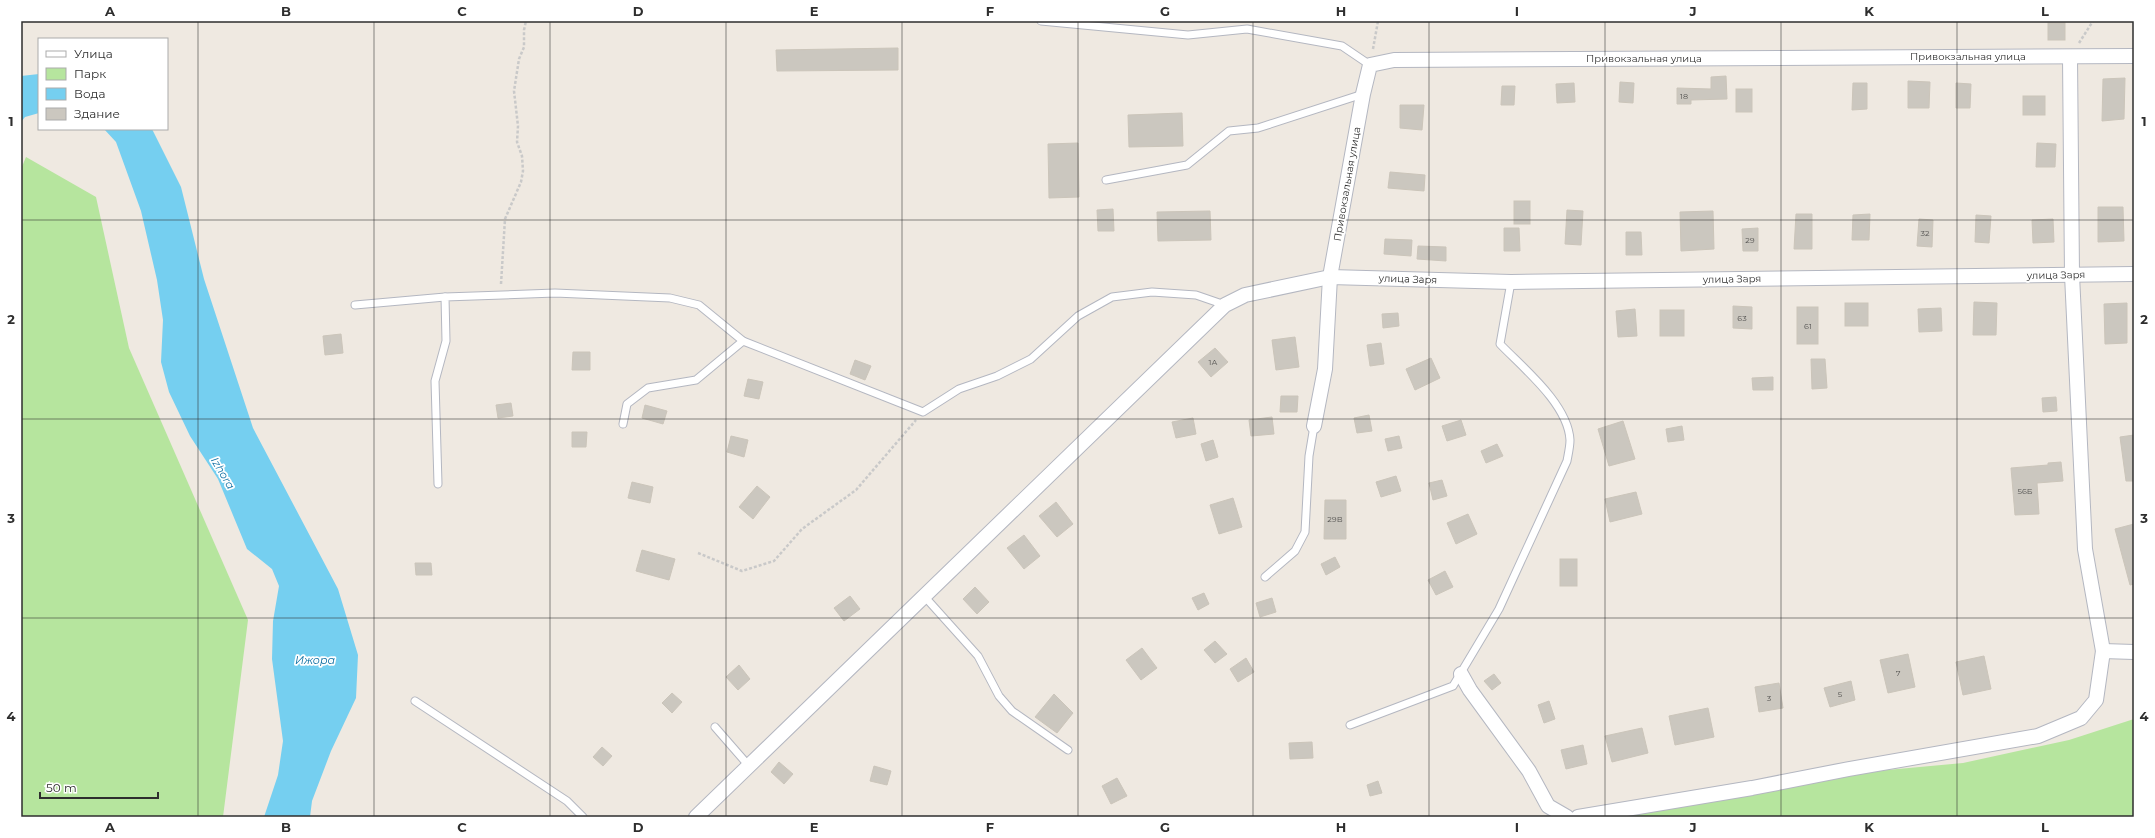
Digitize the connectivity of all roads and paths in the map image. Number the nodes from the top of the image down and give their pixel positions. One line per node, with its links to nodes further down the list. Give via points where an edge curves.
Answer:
1 (526, 21): 14 (path, via 524,47 514,91 517,142 522,156 523,171 505,219)
2 (1042, 21): 7 (lane, via 1188,34 1247,29 1342,46)
3 (1378, 21): 7 (path)
4 (2092, 21): 6 (path)
5 (2134, 56): 6 (street, Привокзальная улица)
6 (2070, 57): 7 (street, Привокзальная улица, via 1402,60); 11 (street)
7 (1370, 65): 8 (street, Привокзальная улица)
8 (1363, 94): 9 (lane, via 1258,128 1228,131 1187,166); 12 (street, Привокзальная улица)
9 (1106, 180)
10 (2134, 274): 11 (street, улица Заря)
11 (2072, 275): 13 (street, улица Заря); 26 (street, via 2085,549)
12 (1330, 277): 13 (street, улица Заря); 17 (street, улица Заря, via 1246,295); 21 (street, Привокзальная улица, via 1325,369)
13 (1511, 282): 28 (lane, via 1500,344 1548,394 1564,419 1570,440 1567,461 1499,609)
14 (501, 295): 15 (lane); 18 (lane, via 556,293 670,298 698,305)
15 (445, 297): 16 (lane); 22 (lane, via 446,341 435,381)
16 (355, 305)
17 (1225, 305): 19 (lane, via 1196,295 1152,292 1112,297 1078,316 1031,359 997,376 959,389); 25 (street, улица Заря)
18 (743, 341): 19 (lane); 20 (lane, via 696,380 648,388 627,404)
19 (923, 412): 23 (path, via 856,490 802,529 774,560 742,571)
20 (622, 424)
21 (1314, 426): 24 (lane, via 1309,456 1305,532 1295,551)
22 (438, 484)
23 (698, 553)
24 (1265, 577)
25 (925, 597): 32 (lane, via 978,656 999,696 1012,711); 33 (street, улица Заря)
26 (2103, 651): 27 (street); 37 (street, via 2096,700 2081,718 2038,736)
27 (2134, 652)
28 (1461, 674): 30 (lane, via 1454,686); 36 (street, via 1529,771 1548,806)
29 (415, 701): 34 (lane, via 567,801)
30 (1350, 725)
31 (716, 727): 33 (lane)
32 (1068, 750)
33 (749, 766): 35 (street, улица Заря)
34 (583, 817)
35 (696, 817)
36 (1567, 817)
37 (1578, 817)

